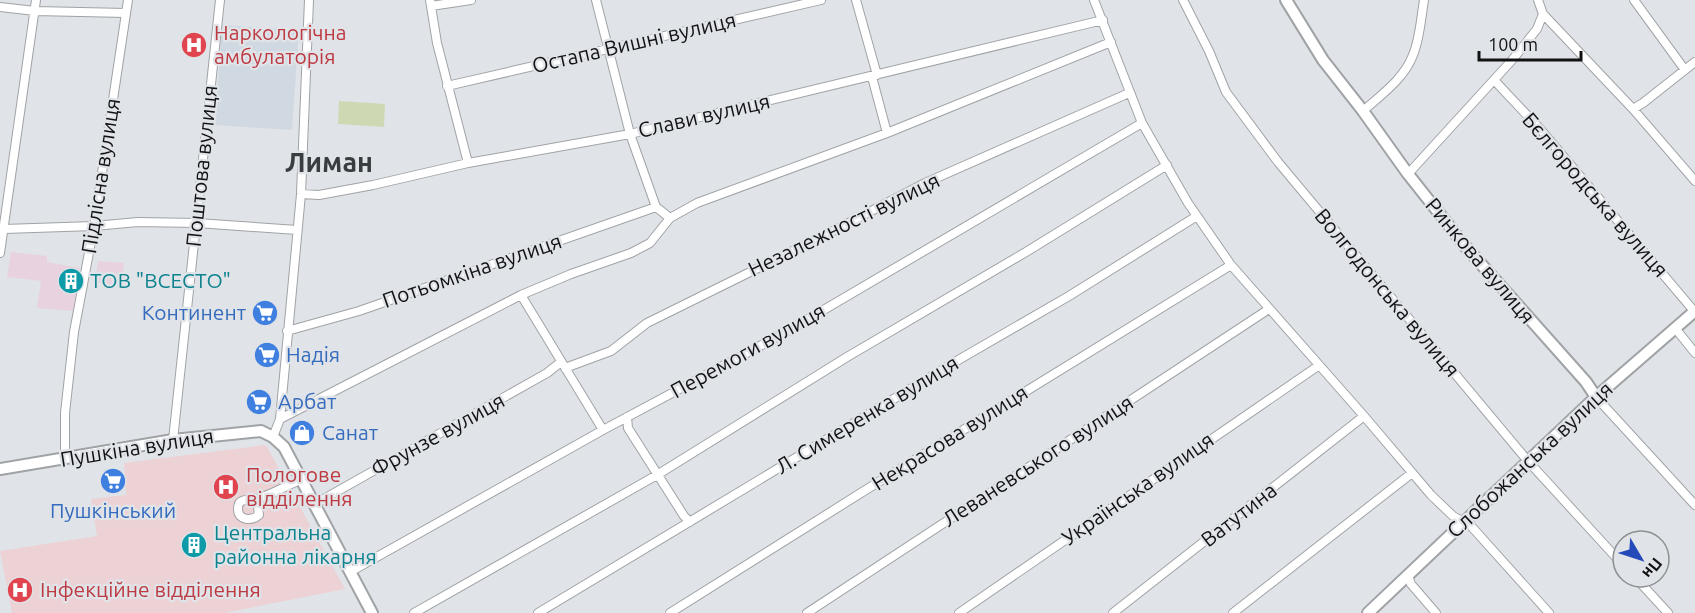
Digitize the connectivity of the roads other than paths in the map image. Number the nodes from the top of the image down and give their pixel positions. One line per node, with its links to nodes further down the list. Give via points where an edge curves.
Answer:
1 (36, 0): 17 (street)
2 (128, 0): 18 (street, Підлісна вулиця)
3 (220, 0): 42 (street, Поштова вулиця)
4 (309, 0): 38 (street)
5 (471, 0): 15 (street)
6 (596, 0): 22 (street)
7 (821, 0): 22 (street, Остапа Вишні вулиця)
8 (856, 0): 25 (street)
9 (1094, 0): 20 (street)
10 (1183, 0): 64 (street, Волгодонська вулиця, via 1232,101 1285,171)
11 (1286, 0): 30 (main road, Ринкова вулиця, via 1323,60)
12 (1424, 0): 30 (street, via 1414,55 1408,67)
13 (1538, 0): 19 (street)
14 (1634, 0): 24 (street)
15 (431, 3): 27 (street)
16 (0, 7): 17 (street)
17 (35, 11): 18 (street); 44 (street)
18 (126, 13): 43 (street, Підлісна вулиця)
19 (1543, 14): 26 (street, via 1537,29); 29 (street)
20 (1103, 20): 21 (street); 25 (street, Слави вулиця)
21 (1111, 42): 28 (street); 32 (street)
22 (608, 50): 27 (street, Остапа Вишні вулиця); 33 (street)
23 (1695, 62): 24 (street)
24 (1685, 70): 29 (street)
25 (874, 76): 32 (street); 33 (street, Слави вулиця)
26 (1494, 80): 36 (street); 50 (street, Бєлгородська вулиця)
27 (447, 86): 34 (street)
28 (1129, 93): 31 (street); 54 (street, Незалежності вулиця, via 925,183 647,323 610,351)
29 (1633, 108): 37 (street)
30 (1363, 111): 36 (main road, Ринкова вулиця)
31 (1142, 123): 35 (street); 58 (street, Перемоги вулиця, via 786,332)
32 (887, 133): 41 (street, via 698,203)
33 (630, 134): 34 (street, Слави вулиця); 39 (street)
34 (468, 163): 38 (street, Слави вулиця, via 319,195)
35 (1167, 165): 40 (street); 67 (street)
36 (1408, 174): 56 (main road, Ринкова вулиця, via 1465,246)
37 (1695, 181)
38 (301, 194): 45 (street)
39 (656, 207): 41 (street); 52 (street, Потьомкіна вулиця, via 359,311)
40 (1197, 216): 47 (street); 73 (street, Л. Симеренка вулиця)
41 (670, 218): 48 (street, via 650,243 631,253)
42 (197, 223): 43 (street); 45 (street); 62 (street, Поштова вулиця)
43 (94, 226): 44 (street); 63 (street, Підлісна вулиця, via 74,332)
44 (4, 229): 46 (street)
45 (297, 230): 52 (street)
46 (0, 253)
47 (1231, 265): 49 (street); 81 (street, Некрасова вулиця)
48 (521, 295): 54 (street); 59 (street)
49 (1269, 309): 55 (street); 82 (street, Леваневського вулиця)
50 (1695, 311): 51 (main road, Слобожанська вулиця)
51 (1675, 328): 53 (street); 56 (main road, Слобожанська вулиця)
52 (287, 331): 59 (street)
53 (1695, 353)
54 (563, 365): 60 (street); 70 (street, Фрунзе вулиця)
55 (1318, 366): 57 (street); 83 (street, Українська вулиця)
56 (1596, 396): 64 (main road, Слобожанська вулиця); 71 (street, Ринкова вулиця)
57 (1364, 416): 66 (street); 84 (street, Ватутина)
58 (627, 417): 60 (street, Перемоги вулиця); 67 (street, via 628,428)
59 (280, 419): 61 (street)
60 (603, 430): 75 (street, Перемоги вулиця)
61 (273, 437): 62 (main road, Пушкіна вулиця, via 261,431); 68 (main road, via 284,447)
62 (173, 440): 63 (main road, Пушкіна вулиця)
63 (64, 459): 65 (main road, Пушкіна вулиця)
64 (1527, 460): 72 (main road, Слобожанська вулиця); 74 (street, Волгодонська вулиця)
65 (0, 469)
66 (1412, 473): 72 (street, via 1453,516); 85 (street)
67 (657, 475): 73 (street); 79 (street)
68 (301, 480): 69 (street); 70 (main road)
69 (257, 499)
70 (313, 505): 75 (main road)
71 (1695, 505)
72 (1464, 521): 76 (main road, Слобожанська вулиця); 88 (street)
73 (690, 522): 80 (street, Л. Симеренка вулиця)
74 (1611, 551)
75 (350, 572): 78 (main road)
76 (1408, 576): 86 (main road, Слобожанська вулиця); 87 (street)
77 (1646, 589): 89 (street)
78 (372, 613)
79 (414, 613)
80 (538, 613)
81 (670, 613)
82 (807, 613)
83 (958, 613)
84 (1113, 613)
85 (1233, 613)
86 (1368, 613)
87 (1436, 613)
88 (1549, 613)
89 (1668, 613)

